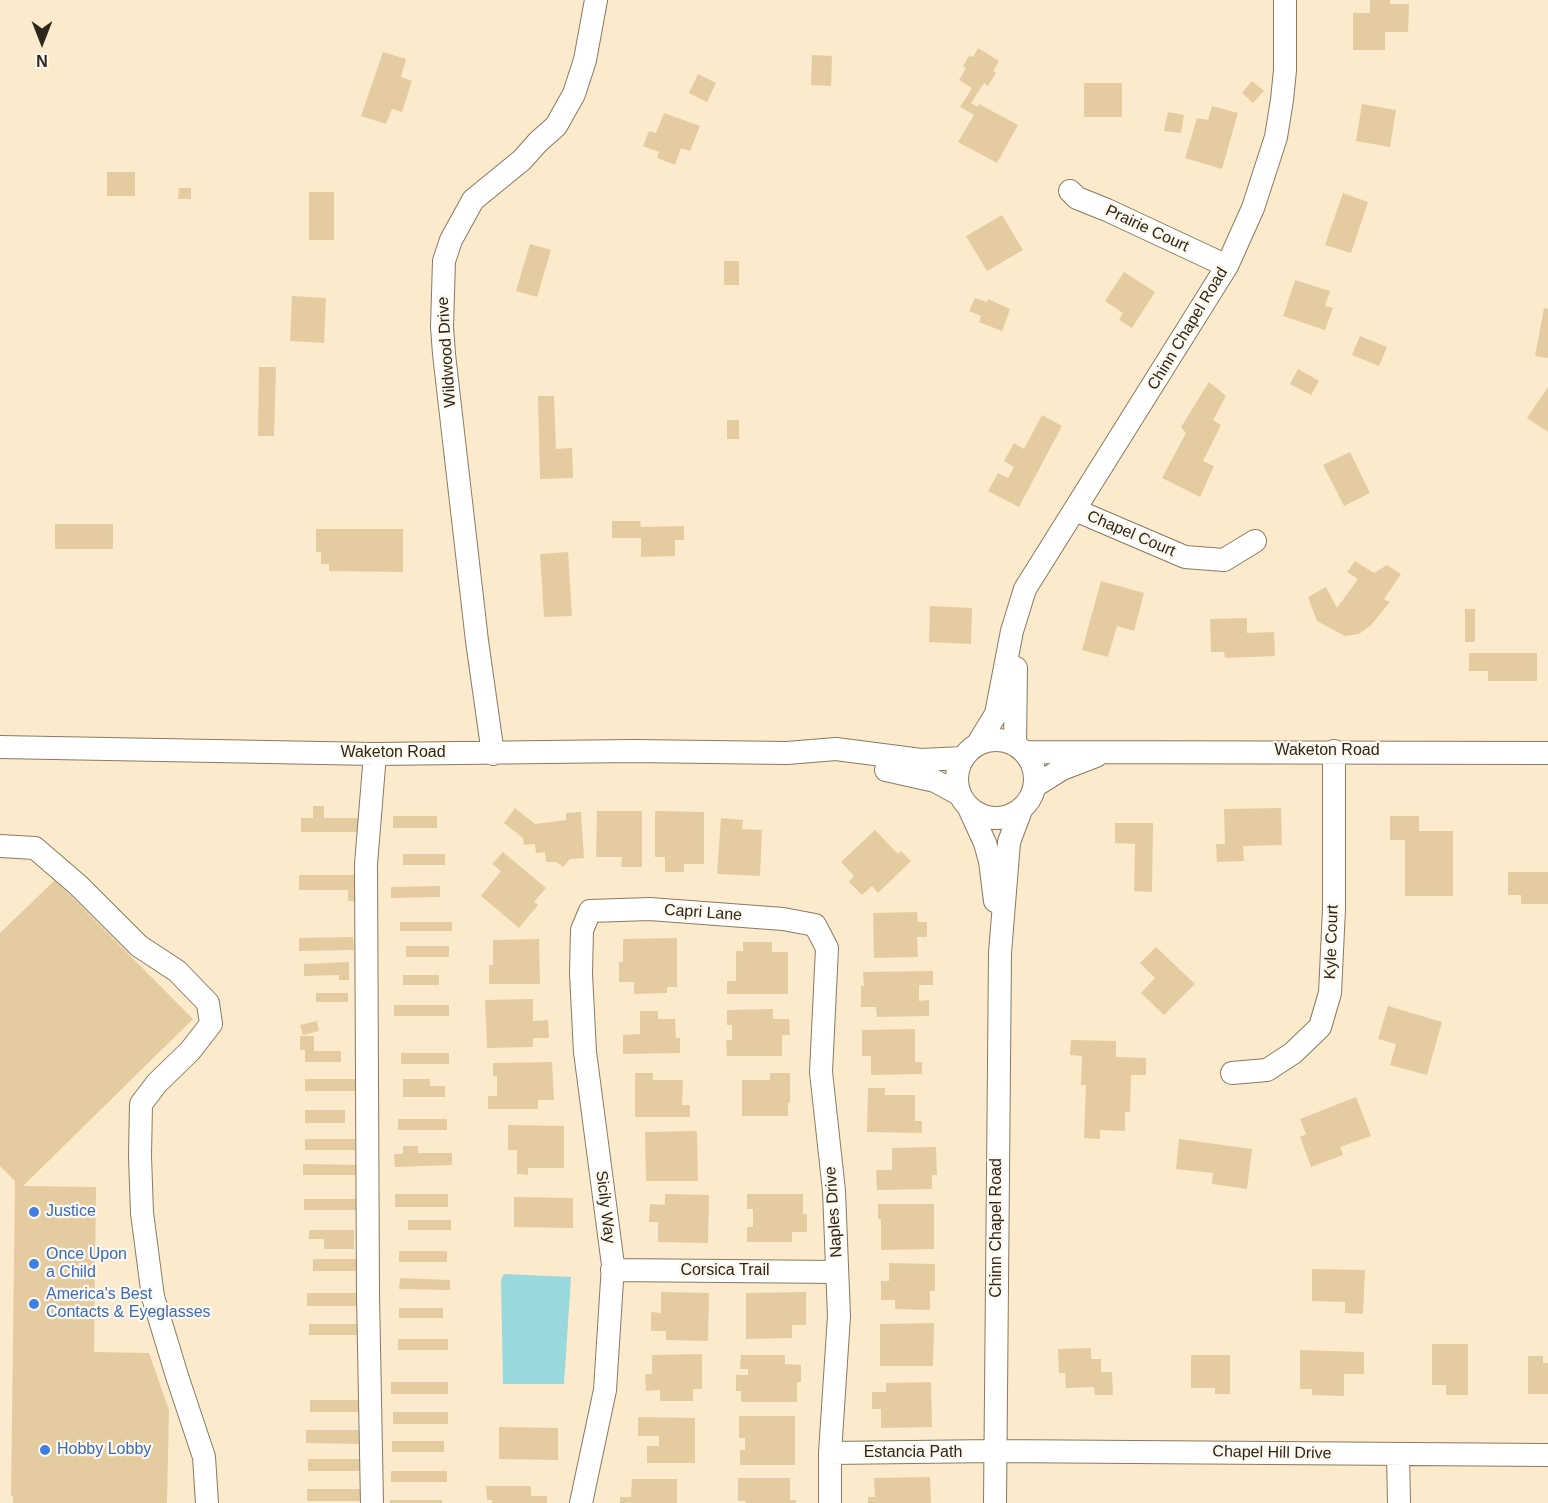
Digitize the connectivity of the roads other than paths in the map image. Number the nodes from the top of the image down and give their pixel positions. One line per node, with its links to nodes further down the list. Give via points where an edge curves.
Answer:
1 (596, 0): 16 (street, Wildwood Drive, via 574,94 556,126 473,200 444,261 444,354)
2 (1285, 0): 4 (street, Chinn Chapel Road, via 1285,70 1276,137 1253,208)
3 (1070, 191): 4 (street, Prairie Court, via 1077,198)
4 (1227, 266): 5 (street, Chinn Chapel Road)
5 (1075, 510): 6 (street, Chapel Court, via 1185,557 1224,560); 7 (street, Chinn Chapel Road, via 1025,590)
6 (1255, 541)
7 (1012, 631): 9 (street, Chinn Chapel Road); 10 (street, Chinn Chapel Road, via 996,714)
8 (0, 747): 15 (street, Waketon Road)
9 (1019, 748): 10 (street, via 996,740); 11 (street, Waketon Road); 17 (street, via 1033,767)
10 (970, 751): 13 (street, Waketon Road, via 921,760 836,749); 18 (street, via 957,776)
11 (1106, 751): 12 (street, Waketon Road); 17 (street, Waketon Road)
12 (1334, 751): 14 (street, Waketon Road); 24 (street, Kyle Court, via 1331,982 1320,1027 1293,1053 1267,1070)
13 (787, 753): 16 (street, Waketon Road); 18 (street, Waketon Road, via 921,777 935,781)
14 (1548, 753)
15 (375, 754): 16 (street, Waketon Road); 32 (street, via 366,864)
16 (493, 754)
17 (1035, 786): 19 (street)
18 (964, 801): 19 (street, via 985,817 1003,818); 23 (street, Chinn Chapel Road, via 990,861)
19 (1020, 810): 23 (street, Chinn Chapel Road, via 1009,842)
20 (0, 846): 31 (street, via 35,848 139,946 177,971 208,1003 211,1024 141,1104 140,1156 142,1213 153,1296 204,1457)
21 (590, 911): 22 (street, Capri Lane, via 650,909); 25 (street, Sicily Way, via 582,930 585,1052)
22 (815, 925): 26 (street, Naples Drive, via 827,948 821,1071 834,1191)
23 (1000, 953): 27 (street, Chinn Chapel Road)
24 (1232, 1073)
25 (612, 1270): 26 (street, Corsica Trail); 33 (street, Sicily Way, via 605,1390)
26 (837, 1272): 28 (street, Naples Drive, via 839,1316)
27 (995, 1450): 28 (street, Estancia Path); 29 (street, Chapel Hill Drive); 35 (street, Chinn Chapel Road)
28 (830, 1454): 34 (street, Naples Drive)
29 (1398, 1455): 30 (street, Chapel Hill Drive); 36 (street)
30 (1548, 1455)
31 (207, 1503)
32 (372, 1503)
33 (581, 1503)
34 (830, 1503)
35 (995, 1503)
36 (1399, 1503)

